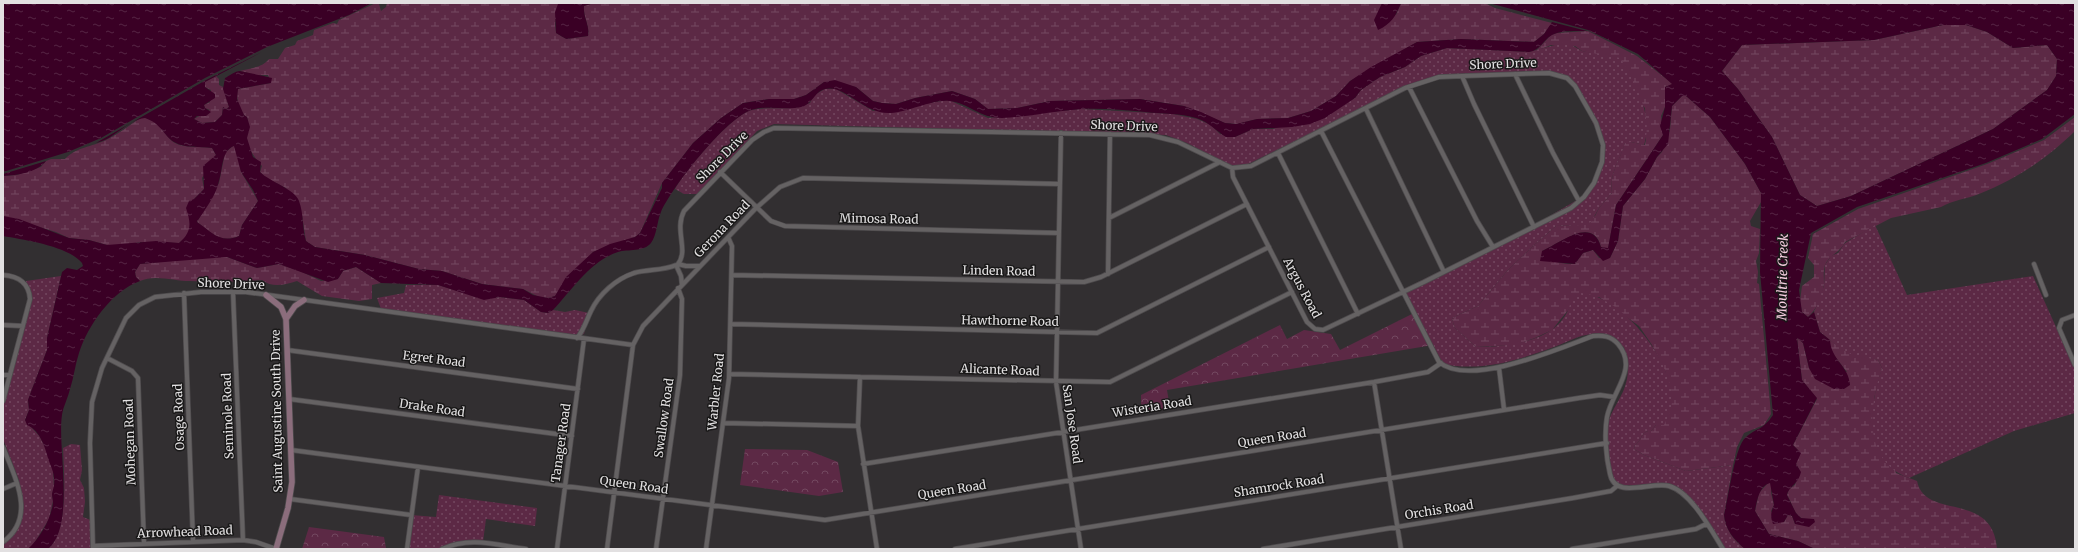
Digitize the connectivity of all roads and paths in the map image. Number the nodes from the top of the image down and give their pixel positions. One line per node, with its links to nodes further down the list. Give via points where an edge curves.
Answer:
1 (1515, 74): 2 (street, Shore Drive); 13 (street); 13 (street, Shore Drive, via 1553,73 1567,78 1575,86 1596,124 1603,145 1602,162 1594,183)
2 (1462, 76): 3 (street, Shore Drive, via 1439,77); 17 (street)
3 (1409, 87): 4 (street, Shore Drive); 21 (street)
4 (1366, 109): 5 (street, Shore Drive); 24 (street)
5 (1321, 131): 8 (street, Shore Drive); 32 (street)
6 (1061, 133): 7 (street, Shore Drive); 11 (street, Shore Drive, via 782,127 757,135); 12 (street, San Jose Road)
7 (1110, 134): 9 (street, Shore Drive, via 1169,139); 16 (street)
8 (1278, 153): 10 (street, Shore Drive, via 1251,166); 37 (street)
9 (1220, 162): 10 (street, Shore Drive); 16 (street)
10 (1232, 168): 14 (street, Argus Road, via 1233,177)
11 (720, 172): 15 (street, Mimosa Road); 23 (street, Shore Drive, via 687,207 680,220 682,254 678,264)
12 (1060, 184): 15 (street, Gerona Road, via 803,178 780,187); 18 (street, San Jose Road)
13 (1579, 201): 17 (street, Shore Drive, via 1566,211)
14 (1247, 204): 20 (street, Argus Road); 25 (street, Linden Road)
15 (756, 208): 18 (street, Mimosa Road, via 771,221 785,226); 19 (street, Gerona Road)
16 (1109, 218): 25 (street)
17 (1534, 227): 21 (street, Shore Drive)
18 (1059, 233): 28 (street, San Jose Road)
19 (728, 237): 23 (street, Gerona Road); 27 (street, Warbler Road, via 732,246)
20 (1269, 247): 31 (street, Argus Road); 43 (street, Hawthorne Road, via 1100,333)
21 (1493, 248): 24 (street, Shore Drive)
22 (2034, 264): 35 (street)
23 (700, 266): 29 (street, Gerona Road)
24 (1444, 272): 32 (street, Shore Drive)
25 (1108, 274): 28 (street, Linden Road, via 1084,282)
26 (3, 275): 42 (street, via 20,279 28,289 30,299)
27 (732, 275): 28 (street, Linden Road); 40 (street, Warbler Road)
28 (1058, 283): 43 (street, San Jose Road)
29 (680, 287): 44 (street, Swallow Road, via 682,276 676,265 636,272 615,282 595,304 585,328); 46 (street, Gerona Road, via 643,326); 81 (street, Swallow Road, via 680,375)
30 (233, 292): 33 (street, Shore Drive); 34 (street, Shore Drive); 88 (street, Seminole Road)
31 (1292, 292): 37 (street, Argus Road, via 1307,322 1315,329 1323,330); 56 (street, Alicante Road, via 1122,378 1110,382)
32 (1403, 292): 37 (street, Argus Road); 49 (street, via 1436,358)
33 (184, 293): 48 (street, Shore Drive, via 155,297 135,308 124,322); 89 (street, Osage Road)
34 (266, 295): 36 (street, Shore Drive); 39 (street, Saint Augustine South Drive, via 280,308)
35 (2046, 295)
36 (304, 300): 39 (street, Saint Augustine South Drive, via 295,306); 44 (street, Shore Drive)
37 (1358, 314)
38 (2075, 315): 50 (street, via 2062,320 2059,328)
39 (286, 319): 47 (street, Saint Augustine South Drive)
40 (731, 324): 43 (street, Hawthorne Road); 52 (street, Warbler Road)
41 (3, 325): 42 (street)
42 (23, 326): 54 (street)
43 (1057, 332): 56 (street, San Jose Road)
44 (577, 338): 45 (street, Shore Drive)
45 (584, 339): 46 (street, Shore Drive); 58 (street, Tanager Road)
46 (633, 345): 79 (street, Gerona Road)
47 (287, 350): 58 (street, Egret Road); 60 (street, Saint Augustine South Drive)
48 (107, 358): 91 (street, Mohegan Road, via 132,371 138,378); 93 (street, Shore Drive, via 94,395 91,413)
49 (1441, 363): 51 (street, via 1455,369); 57 (street, Wisteria Road, via 1428,372)
50 (2075, 365)
51 (1500, 368): 59 (street, via 1593,336 1606,336 1618,344 1625,362 1624,380); 62 (street)
52 (729, 374): 55 (street, Alicante Road); 63 (street, Warbler Road)
53 (3, 375): 54 (street)
54 (10, 375): 61 (street)
55 (860, 377): 56 (street, Alicante Road); 64 (street)
56 (1056, 382): 66 (street, San Jose Road)
57 (1374, 382): 65 (street); 66 (street, Wisteria Road)
58 (578, 388): 67 (street, Tanager Road)
59 (1614, 397): 62 (street, Queen Road, via 1593,396); 68 (street, via 1607,416)
60 (289, 399): 67 (street, Drake Road); 70 (street, Saint Augustine South Drive)
61 (3, 401)
62 (1504, 409): 65 (street, Queen Road)
63 (724, 423): 64 (street); 82 (street, Warbler Road)
64 (858, 426): 71 (street)
65 (1382, 430): 73 (street); 74 (street, Queen Road)
66 (1062, 432): 71 (street, Wisteria Road); 74 (street, San Jose Road)
67 (572, 436): 76 (street, Tanager Road)
68 (1607, 443): 73 (street, Shamrock Road); 77 (street, via 1610,475)
69 (3, 448): 75 (street)
70 (291, 450): 72 (street, Queen Road); 80 (street, Saint Augustine South Drive)
71 (864, 464): 83 (street)
72 (418, 467): 76 (street, Queen Road); 84 (street)
73 (1390, 478): 86 (street); 87 (street, Shamrock Road)
74 (1070, 481): 83 (street, Queen Road); 87 (street, San Jose Road)
75 (17, 484): 78 (street); 90 (street, via 22,498 21,512 17,525)
76 (565, 486): 79 (street, Queen Road); 100 (street, Tanager Road)
77 (1617, 486): 85 (street, via 1625,488 1660,484 1674,488 1684,494); 86 (street, Orchis Road, via 1611,491 1601,493)
78 (3, 489)
79 (614, 493): 81 (street, Queen Road); 101 (street, Gerona Road)
80 (290, 499): 84 (street); 95 (street, Saint Augustine South Drive)
81 (663, 500): 82 (street, Queen Road); 102 (street, Swallow Road)
82 (712, 506): 83 (street, Queen Road, via 816,520); 103 (street, Warbler Road)
83 (871, 513): 104 (street)
84 (411, 515): 96 (street)
85 (1706, 524): 109 (street, via 1696,528); 110 (street)
86 (1397, 527): 107 (street, Orchis Road); 108 (street)
87 (1078, 529): 105 (street, Shamrock Road); 106 (street, San Jose Road)
88 (243, 540): 89 (street, Arrowhead Road); 95 (street, Arrowhead Road)
89 (193, 541): 91 (street, Arrowhead Road)
90 (3, 542)
91 (144, 543): 93 (street, Arrowhead Road)
92 (456, 543): 94 (street, via 468,541); 97 (street); 98 (street)
93 (93, 547)
94 (507, 548): 99 (street)
95 (276, 549)
96 (407, 549)
97 (442, 549)
98 (457, 549)
99 (526, 549)
100 (557, 549)
101 (607, 549)
102 (656, 549)
103 (706, 549)
104 (877, 549)
105 (955, 549)
106 (1081, 549)
107 (1263, 549)
108 (1401, 549)
109 (1572, 549)
110 (1723, 549)

